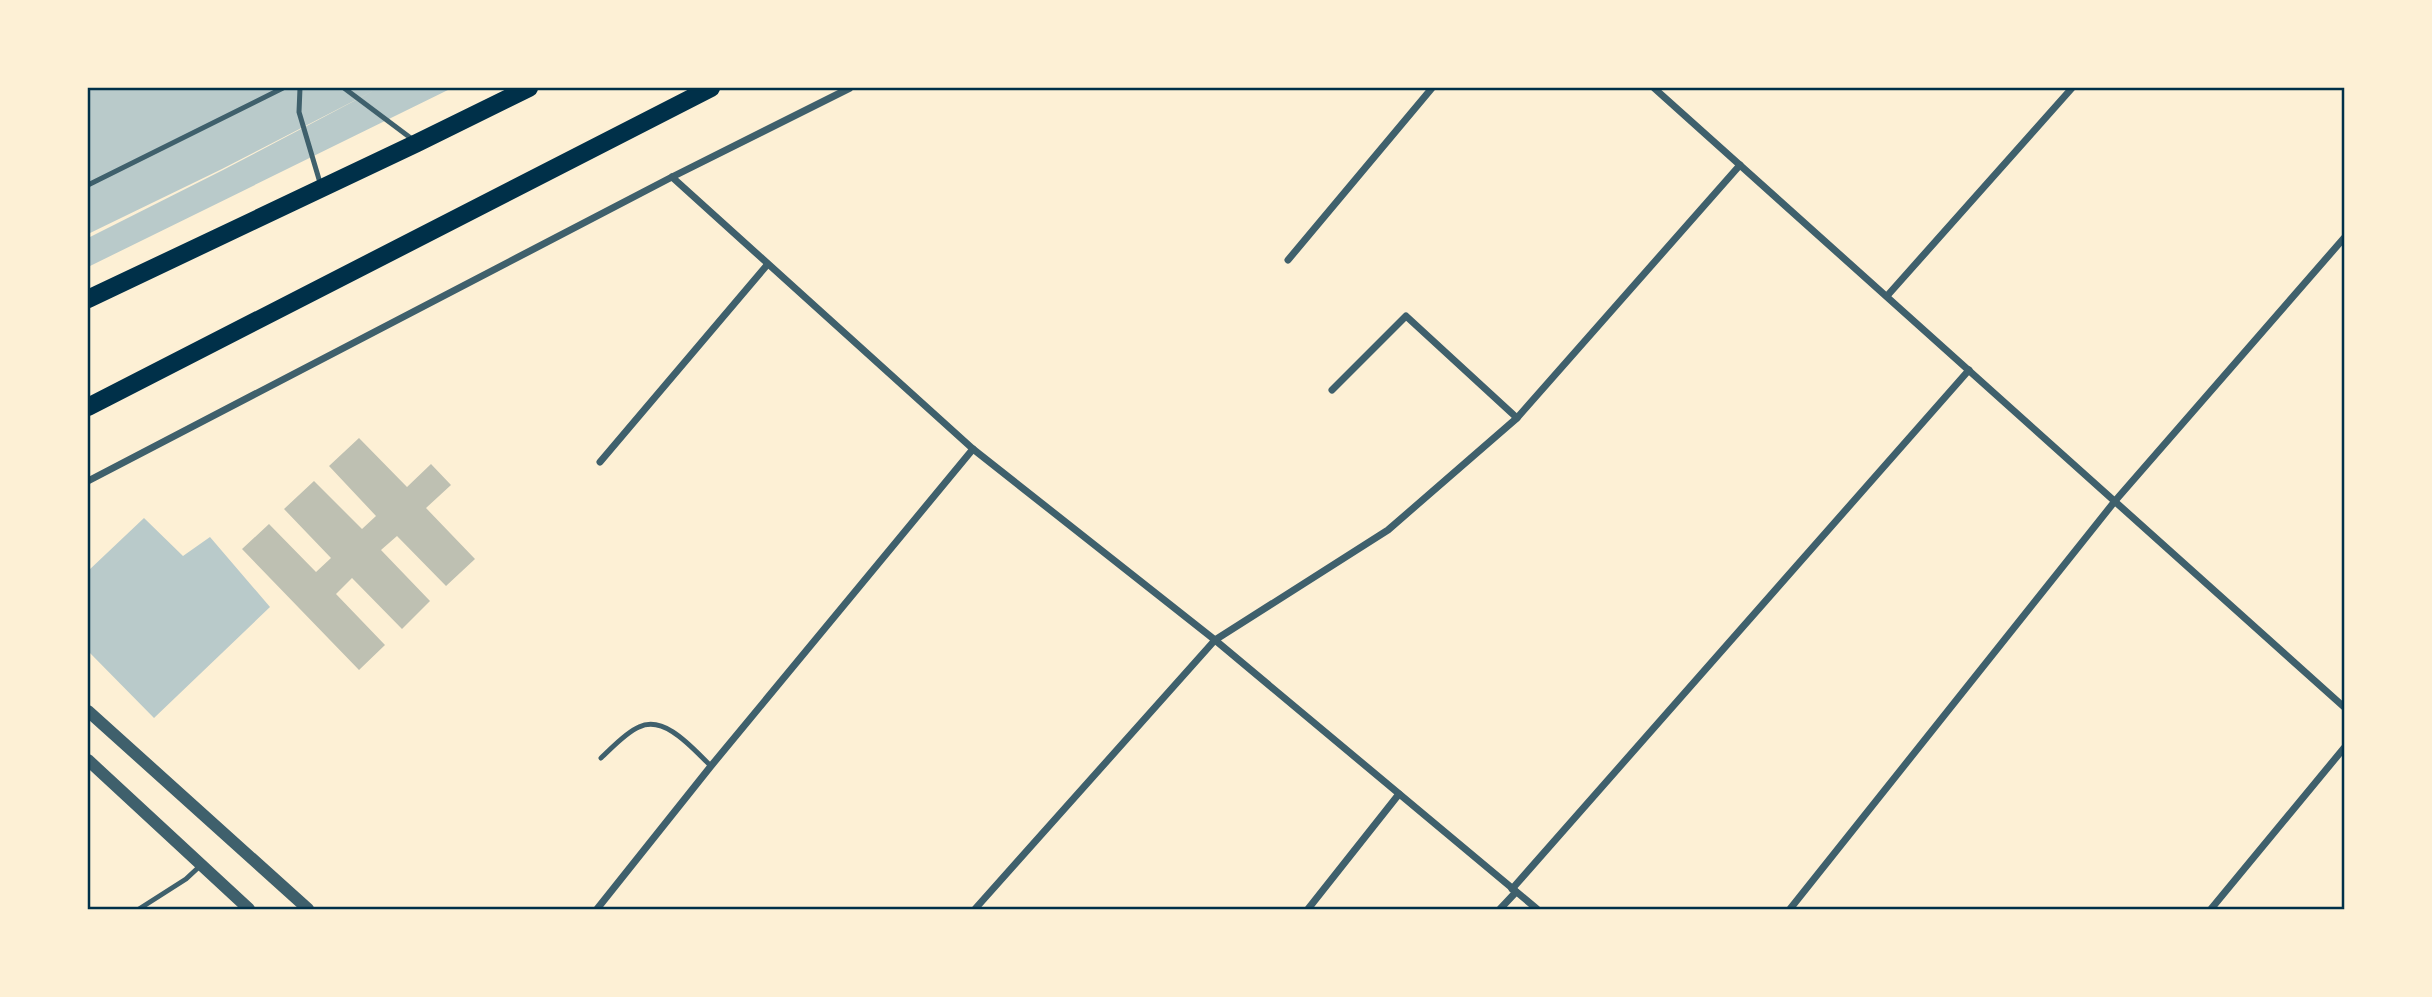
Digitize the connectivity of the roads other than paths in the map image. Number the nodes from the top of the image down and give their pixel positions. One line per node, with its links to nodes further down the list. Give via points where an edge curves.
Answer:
1 (283, 88): 13 (lane)
2 (300, 88): 14 (lane, via 299,112)
3 (344, 88): 10 (lane)
4 (529, 88): 10 (main road)
5 (710, 88): 22 (main road)
6 (850, 88): 12 (street)
7 (1432, 88): 16 (street)
8 (1654, 88): 11 (street)
9 (2072, 88): 18 (street)
10 (418, 144): 14 (main road)
11 (1740, 165): 18 (street); 23 (street)
12 (672, 177): 17 (street); 26 (street)
13 (88, 185)
14 (322, 189): 19 (main road)
15 (2344, 239): 27 (street)
16 (1288, 260)
17 (767, 265): 24 (street); 25 (street)
18 (1887, 296): 20 (street)
19 (88, 299)
20 (1969, 370): 27 (street); 37 (street)
21 (1332, 390): 23 (street, via 1406,316)
22 (88, 407)
23 (1517, 418): 28 (street, via 1388,530)
24 (973, 449): 28 (street); 34 (street)
25 (600, 462)
26 (88, 481)
27 (2115, 502): 29 (street); 46 (street)
28 (1215, 640): 35 (street); 42 (street)
29 (2344, 707)
30 (88, 711): 40 (street)
31 (2344, 748): 47 (street)
32 (601, 758): 34 (lane, via 638,727 649,724 679,736)
33 (88, 760): 36 (street)
34 (711, 766): 41 (street)
35 (1399, 794): 37 (street); 43 (street)
36 (200, 866): 38 (lane); 39 (street)
37 (1514, 890): 44 (street); 45 (street)
38 (139, 909)
39 (249, 909)
40 (308, 909)
41 (597, 909)
42 (975, 909)
43 (1308, 909)
44 (1500, 909)
45 (1537, 909)
46 (1790, 909)
47 (2211, 909)

